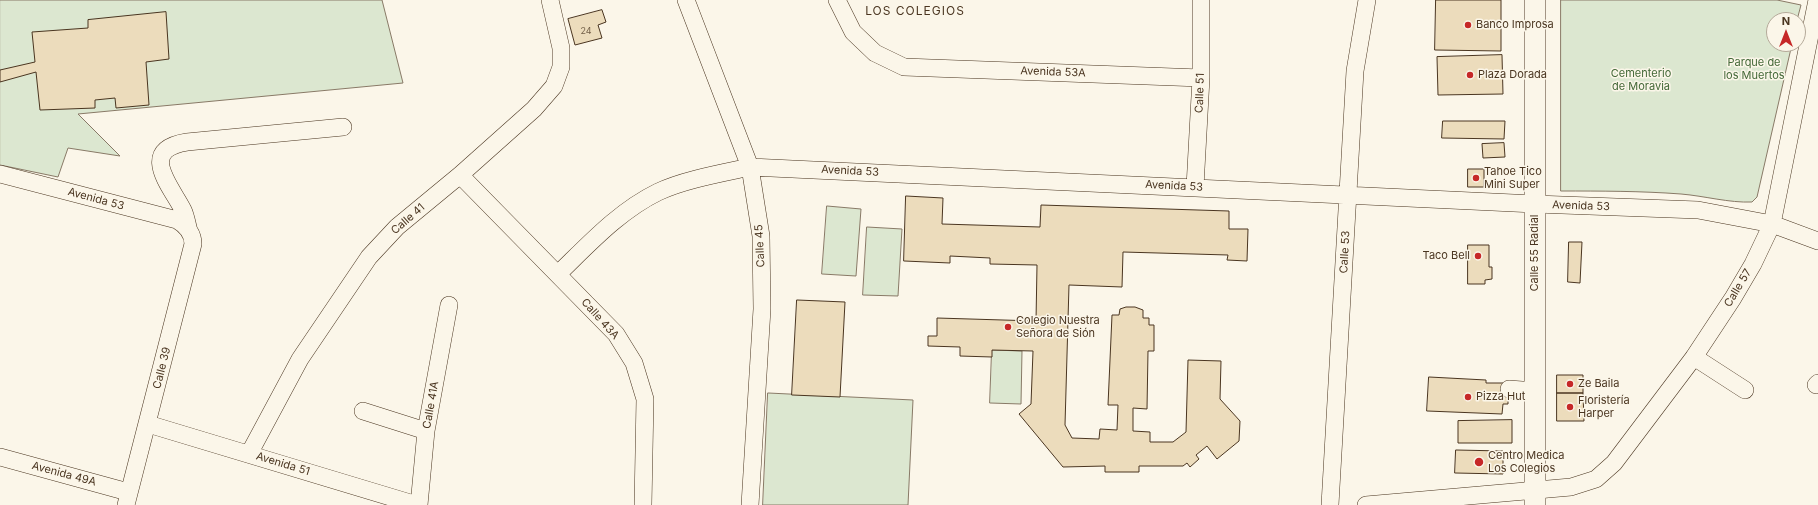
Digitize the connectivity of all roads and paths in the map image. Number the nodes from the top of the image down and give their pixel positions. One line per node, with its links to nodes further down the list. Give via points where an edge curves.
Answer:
1 (550, 0): 12 (street, Calle 41, via 562,48 561,67 554,86 534,109)
2 (686, 0): 10 (street, Calle 45)
3 (837, 0): 8 (street, Avenida 53A, via 853,32 875,52 904,67)
4 (1201, 0): 8 (street, Calle 51)
5 (1367, 0): 14 (street, Calle 53, via 1356,71)
6 (1535, 0): 15 (main road, Calle 55 Radial)
7 (1817, 0): 16 (street, Calle 57)
8 (1201, 78): 13 (street, Calle 51)
9 (343, 127): 17 (street, Calle 39, via 173,145 165,151 160,169 184,211)
10 (750, 167): 13 (street, Avenida 53); 19 (street, Avenida 53, via 658,192 615,220); 34 (street, Calle 45, via 761,236 762,309)
11 (0, 174): 17 (street, Avenida 53, via 177,220)
12 (460, 175): 19 (street, Calle 43A); 28 (street, Calle 41, via 397,227 369,257 300,359)
13 (1196, 187): 14 (street, Avenida 53)
14 (1348, 196): 15 (street, Avenida 53); 35 (street, Calle 53)
15 (1535, 204): 16 (street, Avenida 53, via 1698,210); 24 (main road, Calle 55 Radial)
16 (1772, 224): 18 (street, Avenida 53); 21 (street, Calle 57, via 1753,264)
17 (189, 230): 26 (street, Calle 39, via 193,236 193,244)
18 (1818, 241)
19 (558, 274): 33 (street, Calle 43A, via 616,334 634,363 645,399)
20 (449, 305): 27 (street, Calle 41A)
21 (1694, 357): 23 (street); 31 (street, Calle 57, via 1610,467 1596,479)
22 (1509, 389): 24 (street)
23 (1746, 390)
24 (1535, 391): 31 (main road, Calle 55 Radial)
25 (363, 412): 27 (street)
26 (148, 424): 28 (street, Avenida 51); 30 (street, Calle 39)
27 (426, 431): 32 (street, Calle 41A)
28 (249, 454): 32 (street, Avenida 51)
29 (0, 457): 30 (street, Avenida 49A)
30 (127, 498)
31 (1538, 500): 36 (street)
32 (418, 505)
33 (643, 505)
34 (750, 505)
35 (1330, 505)
36 (1366, 505)

